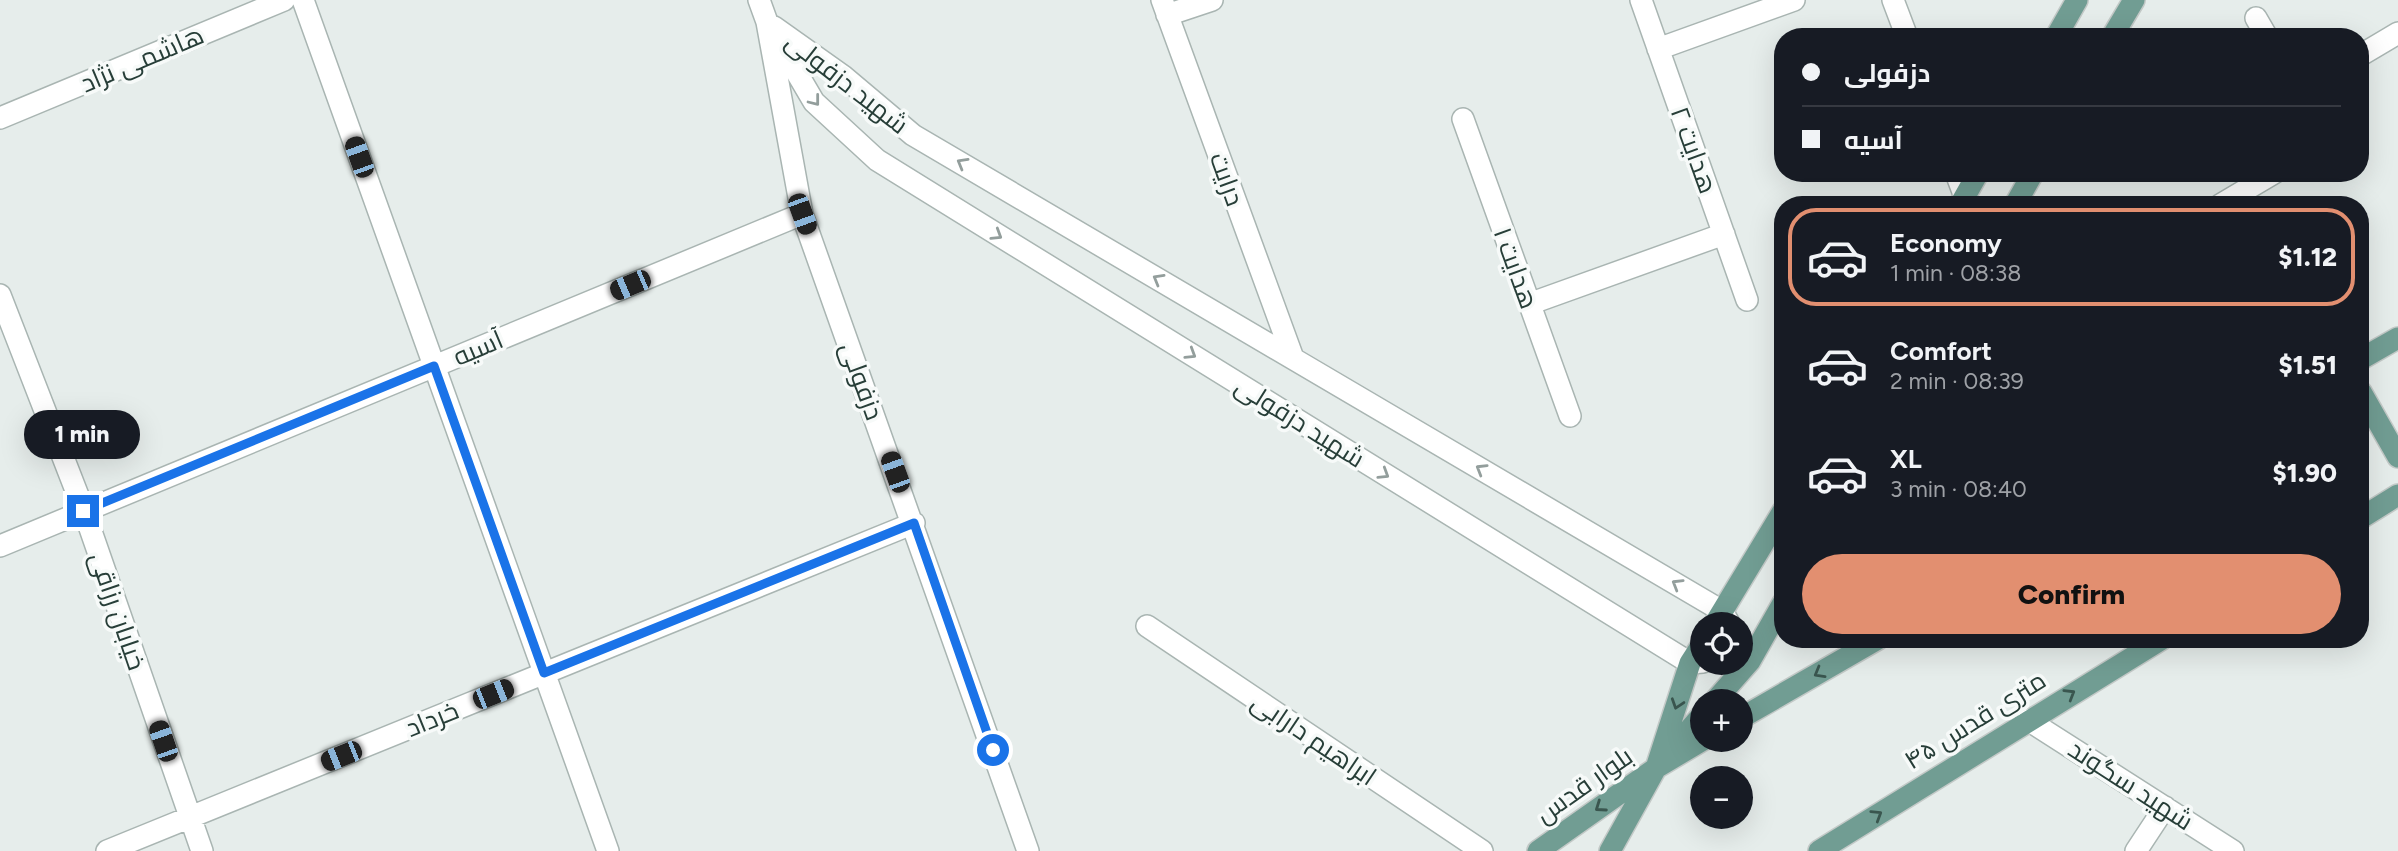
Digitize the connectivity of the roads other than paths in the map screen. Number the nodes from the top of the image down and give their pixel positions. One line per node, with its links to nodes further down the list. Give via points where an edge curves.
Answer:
1 (284, 0): 20 (street, هاشمی نژاد)
2 (303, 0): 32 (street)
3 (759, 0): 12 (street)
4 (1212, 0): 10 (street)
5 (1641, 0): 18 (street, هدایت ۲)
6 (1794, 0): 18 (street)
7 (1893, 0): 13 (street)
8 (2077, 0): 14 (main road)
9 (2134, 0): 15 (main road)
10 (1164, 8): 31 (street, درایت)
11 (2256, 18): 16 (street)
12 (767, 22): 24 (street, دزفولی); 31 (street, شهید دزفولی, one-way to 12, via 913,135 843,76); 49 (street, شهید دزفولی, one-way to 49, via 814,102 877,160)
13 (1903, 28)
14 (2061, 28)
15 (2117, 28)
16 (2262, 28)
17 (2398, 33): 19 (street)
18 (1658, 49): 25 (street, هدایت ۲)
19 (2369, 50)
20 (0, 118)
21 (1463, 119): 28 (street, هدایت ۱)
22 (2259, 182): 23 (street)
23 (2235, 196)
24 (802, 214): 32 (street, آسیه); 39 (street, دزفولی)
25 (1724, 234): 27 (street, هدایت ۲); 28 (street)
26 (0, 295): 37 (street, خیابان رزاقی)
27 (1747, 300)
28 (1529, 304): 34 (street, هدایت ۱)
29 (2398, 338): 30 (main road)
30 (2369, 354)
31 (1293, 358): 42 (street, شهید دزفولی, one-way to 31)
32 (434, 366): 37 (street, آسیه); 50 (street)
33 (2369, 406): 35 (main road)
34 (1570, 416)
35 (2398, 457)
36 (2398, 495): 38 (main road)
37 (83, 511): 41 (street, آسیه); 58 (street, خیابان رزاقی)
38 (2369, 513)
39 (914, 523): 50 (street, خرداد); 62 (street, دزفولی)
40 (1774, 527): 43 (main road)
41 (0, 546)
42 (1709, 612)
43 (1726, 612)
44 (1774, 615): 46 (main road)
45 (1147, 626): 63 (street, ابراهیم دارابی)
46 (1753, 643)
47 (1862, 648): 52 (main road, one-way to 52)
48 (2147, 648): 53 (main road, ۴۵ متری قدس, one-way to 48)
49 (1690, 659)
50 (544, 673): 58 (street, خرداد); 61 (street)
51 (1691, 675): 56 (main road, one-way to 56)
52 (1753, 711)
53 (2028, 720): 57 (street, شهید سگوند); 66 (main road, ۴۵ متری قدس, one-way to 53)
54 (1690, 729): 56 (main road)
55 (1690, 748): 56 (main road)
56 (1656, 768): 64 (main road, بلوار قدس, one-way to 64); 65 (main road, بلوار قدس)
57 (2165, 807): 67 (street); 68 (street, شهید سگوند)
58 (189, 818): 59 (street, خرداد); 60 (street, خیابان رزاقی)
59 (107, 851)
60 (202, 851)
61 (608, 851)
62 (1028, 851)
63 (1482, 851)
64 (1538, 851)
65 (1610, 851)
66 (1819, 851)
67 (2136, 851)
68 (2233, 851)

